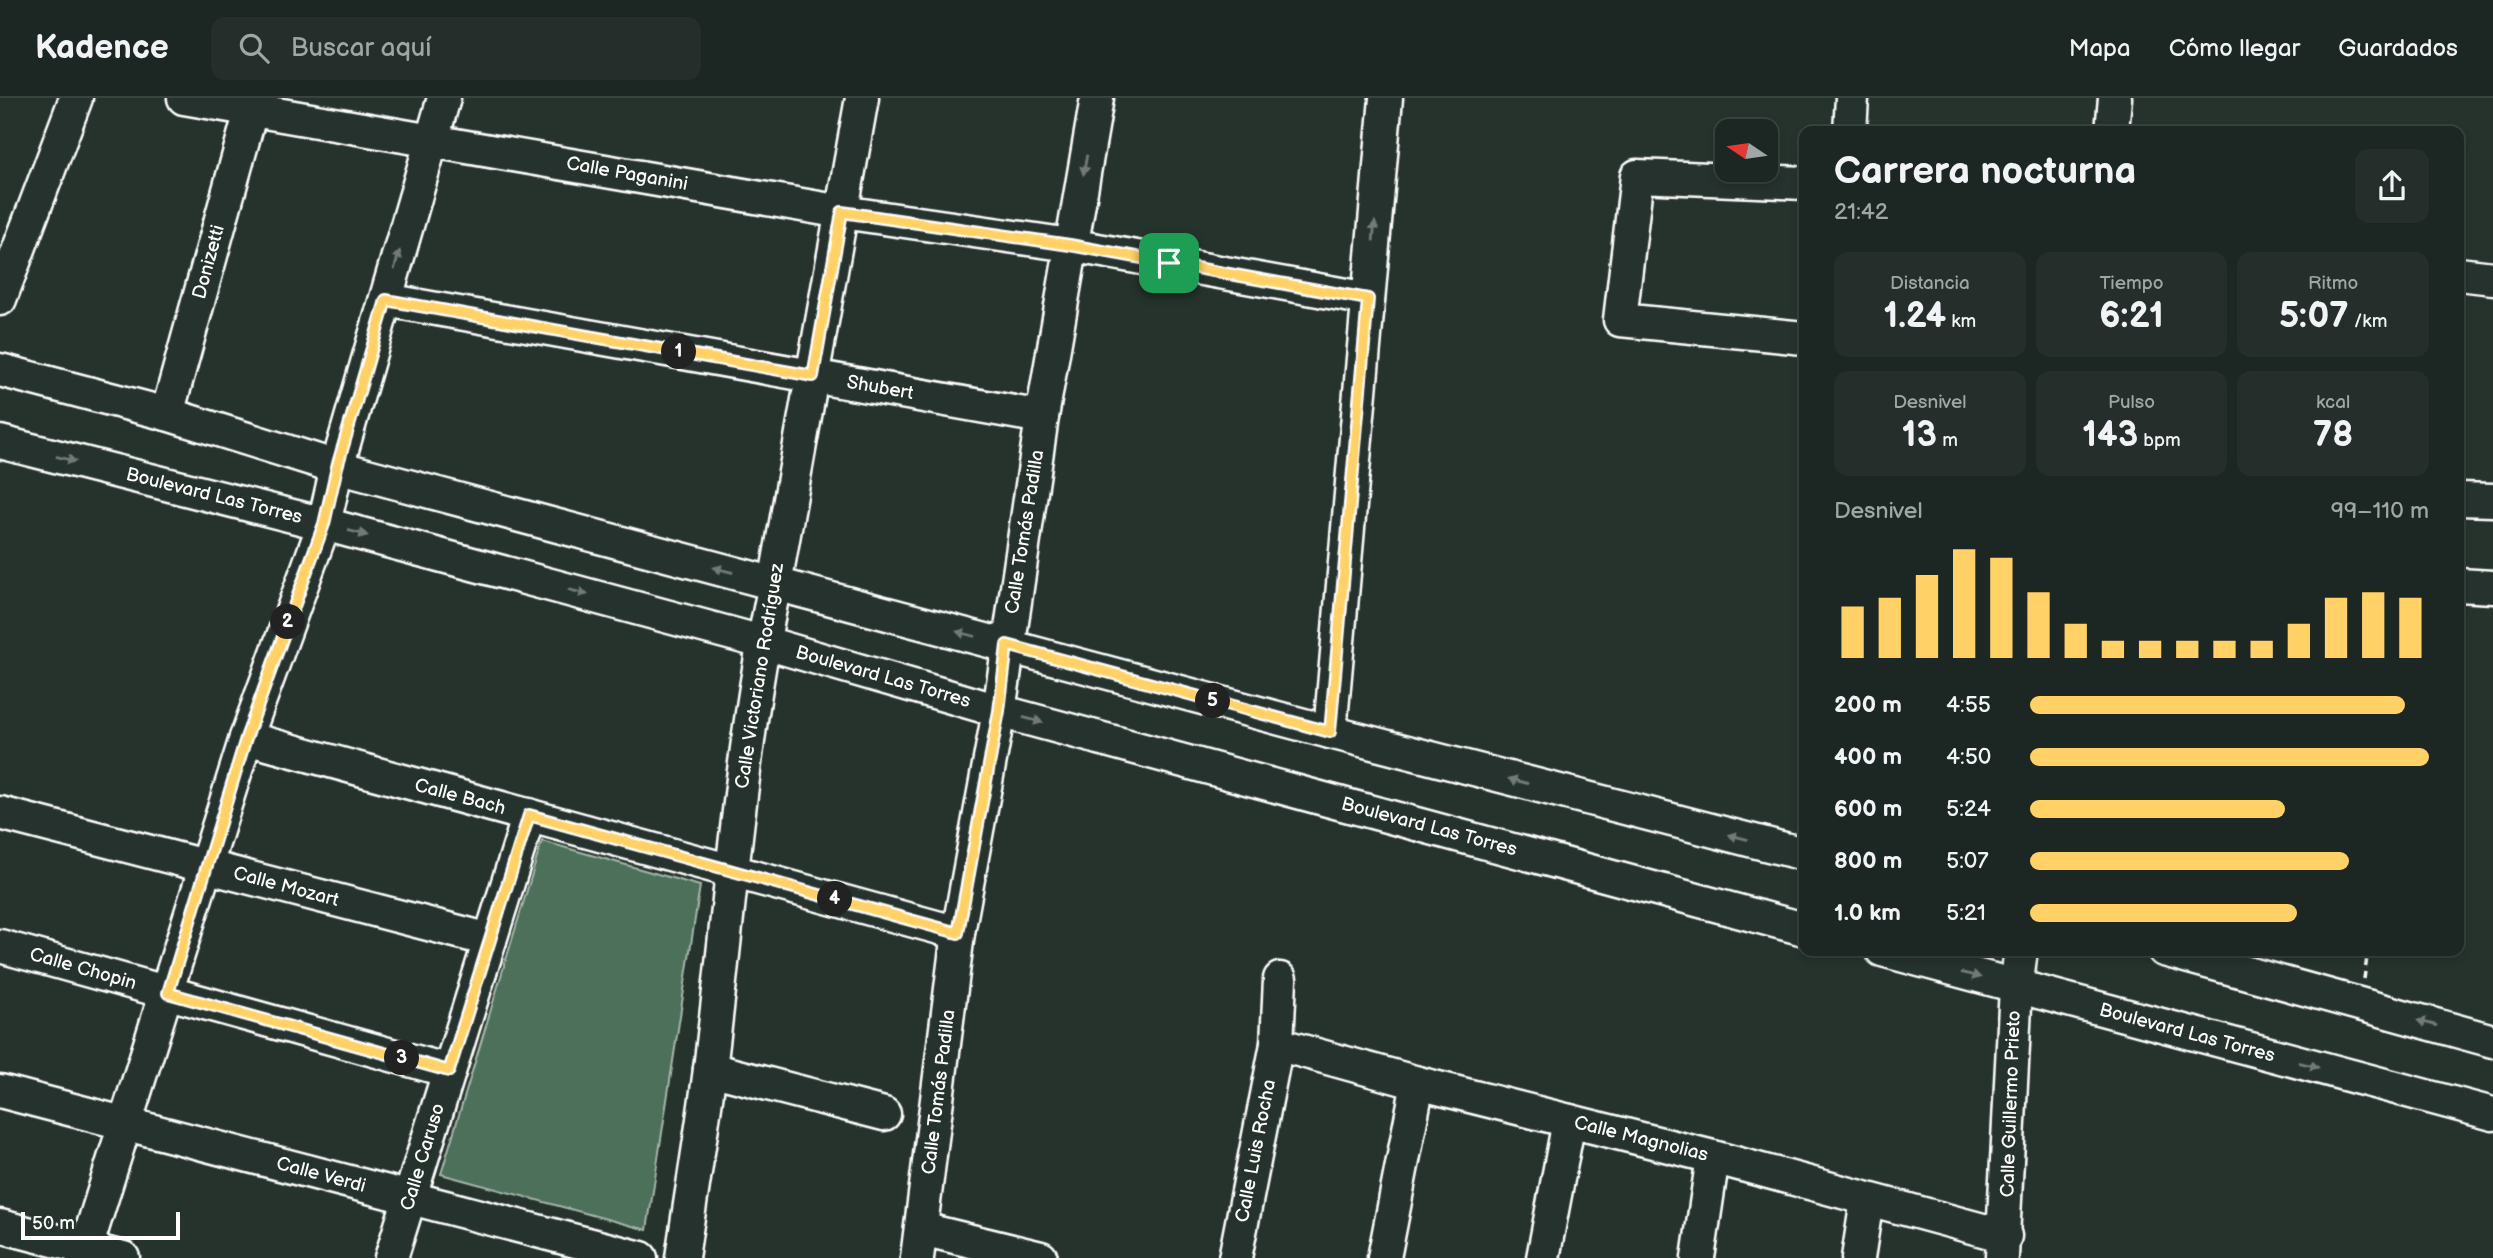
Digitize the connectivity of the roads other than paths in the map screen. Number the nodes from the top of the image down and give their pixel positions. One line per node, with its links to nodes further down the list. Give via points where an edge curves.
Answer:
1 (76, 98): 18 (street)
2 (184, 98): 9 (street, Calle Paganini)
3 (444, 98): 12 (street)
4 (862, 98): 14 (street, Calle Victoriano Rodríguez)
5 (1097, 98): 15 (street, Calle Tomás Padilla, one-way to 15)
6 (1385, 98): 19 (street, one-way to 6)
7 (1852, 98): 10 (street)
8 (2115, 98): 11 (street)
9 (251, 111): 12 (street, Calle Paganini); 24 (street, Donizetti)
10 (1850, 126)
11 (2112, 126)
12 (431, 139): 14 (street, Calle Paganini); 20 (street, one-way to 12)
13 (1799, 183): 21 (street, via 1637,176 1620,320)
14 (842, 212): 15 (street, Calle Paganini); 23 (street, Calle Victoriano Rodríguez)
15 (1070, 245): 19 (street, Calle Paganini); 25 (street, Calle Tomás Padilla)
16 (2464, 275): 17 (street)
17 (2493, 278)
18 (0, 299)
19 (1368, 299): 37 (street)
20 (386, 300): 23 (street, Shubert); 27 (street)
21 (1799, 338)
22 (0, 370): 24 (street)
23 (813, 376): 25 (street, Shubert); 31 (street, Calle Victoriano Rodríguez)
24 (167, 414): 27 (street)
25 (1042, 417): 35 (street, Calle Tomás Padilla)
26 (0, 442): 30 (street, Boulevard Las Torres, one-way to 30)
27 (337, 467): 30 (street); 31 (street, one-way to 27)
28 (2464, 499): 29 (street)
29 (2493, 500)
30 (324, 524): 34 (street, Boulevard Las Torres, one-way to 34); 38 (street)
31 (775, 584): 34 (street, Calle Victoriano Rodríguez); 35 (street, one-way to 31)
32 (2464, 584): 33 (street)
33 (2493, 587)
34 (762, 642): 36 (street, Boulevard Las Torres); 43 (street, Calle Victoriano Rodríguez)
35 (1007, 645): 36 (street, Calle Tomás Padilla); 37 (street)
36 (999, 711): 44 (street, Boulevard Las Torres, one-way to 44); 45 (street, Calle Tomás Padilla)
37 (1330, 732): 41 (street, one-way to 37)
38 (246, 738): 40 (street, Calle Bach); 42 (street)
39 (0, 813): 42 (street, Calle Mozart)
40 (529, 815): 43 (street, Calle Bach); 46 (street, Calle Caruso)
41 (1799, 854)
42 (206, 866): 46 (street, Calle Mozart); 53 (street)
43 (730, 870): 45 (street, Calle Bach); 56 (street, Calle Victoriano Rodríguez)
44 (1799, 928)
45 (958, 933): 68 (street, Calle Tomás Padilla)
46 (490, 940): 57 (street, Calle Caruso)
47 (0, 946): 53 (street, Calle Chopin)
48 (1904, 956): 52 (street, Boulevard Las Torres, one-way to 52)
49 (2020, 956): 52 (street, Calle Guillermo Prieto)
50 (2186, 956): 54 (street, one-way to 50)
51 (1280, 979): 55 (street, Calle Luis Rocha)
52 (2016, 987): 61 (street, Boulevard Las Torres, one-way to 61); 69 (street, Calle Guillermo Prieto)
53 (168, 993): 57 (street, Calle Chopin); 63 (street)
54 (2493, 1041)
55 (1277, 1044): 58 (street, Calle Magnolias); 76 (street, Calle Luis Rocha)
56 (710, 1069): 60 (street); 74 (street, Calle Victoriano Rodríguez)
57 (449, 1071): 65 (street, Calle Caruso)
58 (1419, 1083): 62 (street, Calle Magnolias); 77 (street)
59 (0, 1091): 63 (street, Calle Verdi)
60 (884, 1114)
61 (2493, 1114)
62 (1569, 1121): 64 (street, Calle Magnolias); 78 (street)
63 (125, 1124): 65 (street, Calle Verdi); 70 (street)
64 (1713, 1157): 66 (street, Calle Magnolias); 79 (street)
65 (410, 1198): 72 (street, Calle Caruso); 73 (street, Calle Verdi)
66 (1867, 1200): 69 (street, Calle Magnolias); 80 (street)
67 (0, 1226): 70 (street)
68 (919, 1243): 75 (street)
69 (2003, 1247)
70 (85, 1253): 71 (street)
71 (123, 1258)
72 (391, 1258)
73 (641, 1258)
74 (682, 1258)
75 (1041, 1258)
76 (1235, 1258)
77 (1384, 1258)
78 (1543, 1258)
79 (1698, 1258)
80 (1857, 1258)

